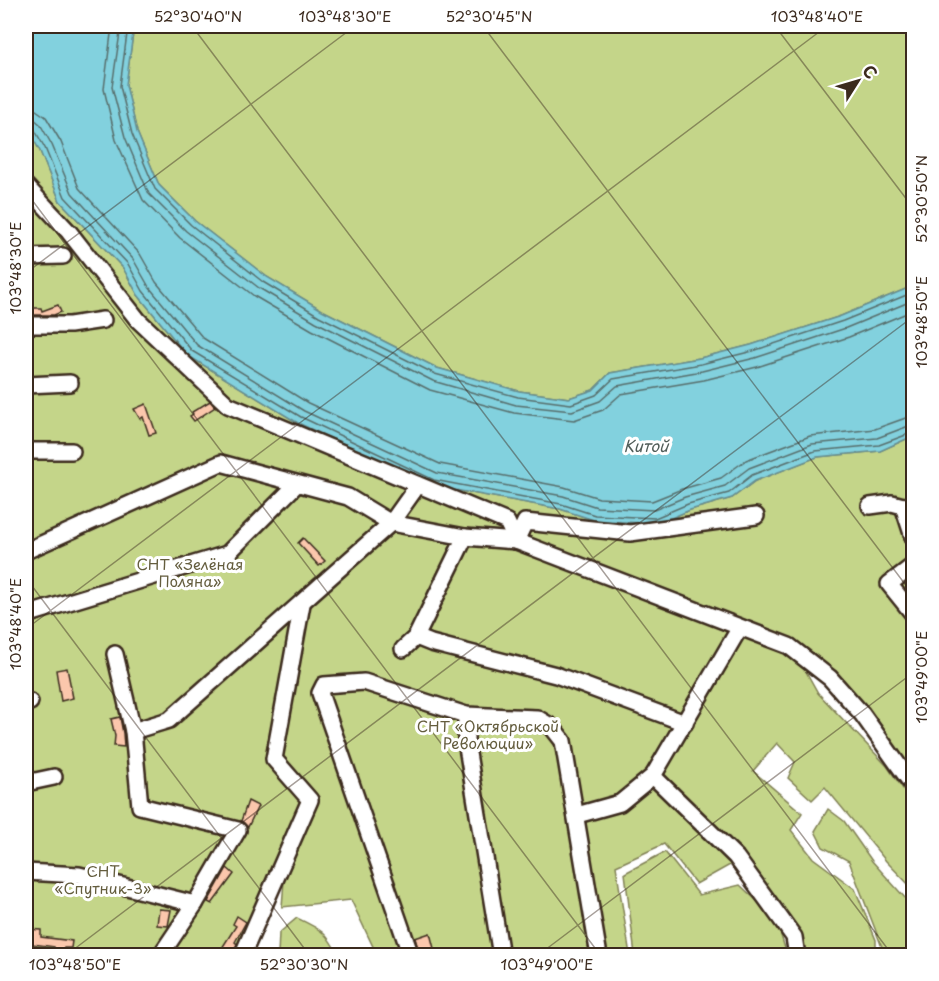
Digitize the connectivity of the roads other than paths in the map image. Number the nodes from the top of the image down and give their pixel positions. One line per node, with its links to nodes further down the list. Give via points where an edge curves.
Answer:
1 (26, 186): 11 (street, via 69,232 138,320 228,405)
2 (63, 256): 3 (street)
3 (26, 257)
4 (103, 320): 5 (street)
5 (26, 325)
6 (70, 383): 7 (street)
7 (26, 384)
8 (26, 451): 9 (street)
9 (72, 451)
10 (297, 484): 15 (street, via 348,497); 19 (street, via 221,463); 22 (street, via 226,554)
11 (417, 485): 15 (street); 18 (street, via 507,522)
12 (908, 506): 13 (street, via 892,503); 17 (street)
13 (870, 507)
14 (756, 516): 18 (street, via 630,534 525,522)
15 (391, 523): 16 (street); 21 (street)
16 (465, 537): 18 (street); 25 (street)
17 (914, 540)
18 (516, 541): 24 (street)
19 (26, 551)
20 (914, 565): 23 (street, via 889,584)
21 (302, 604): 30 (street, via 169,720); 39 (street, via 274,759 310,800)
22 (26, 615)
23 (914, 615)
24 (739, 629): 29 (street); 34 (street, via 789,646 830,678 862,714)
25 (416, 637): 26 (street); 29 (street, via 556,675)
26 (404, 649)
27 (115, 654): 30 (street)
28 (466, 715): 35 (street, via 537,718 552,727 563,741); 40 (street, via 364,682 324,685 320,693); 41 (street, via 466,741)
29 (685, 723): 31 (street)
30 (133, 731): 37 (street, via 140,806 238,830)
31 (653, 776): 35 (street, via 620,803); 43 (street, via 736,857 794,937)
32 (54, 777): 33 (street)
33 (26, 783)
34 (914, 788)
35 (577, 815): 42 (street)
36 (26, 872): 37 (street, via 79,875)
37 (195, 904): 38 (street)
38 (160, 956)
39 (242, 956)
40 (411, 956)
41 (501, 956)
42 (599, 956)
43 (797, 956)

